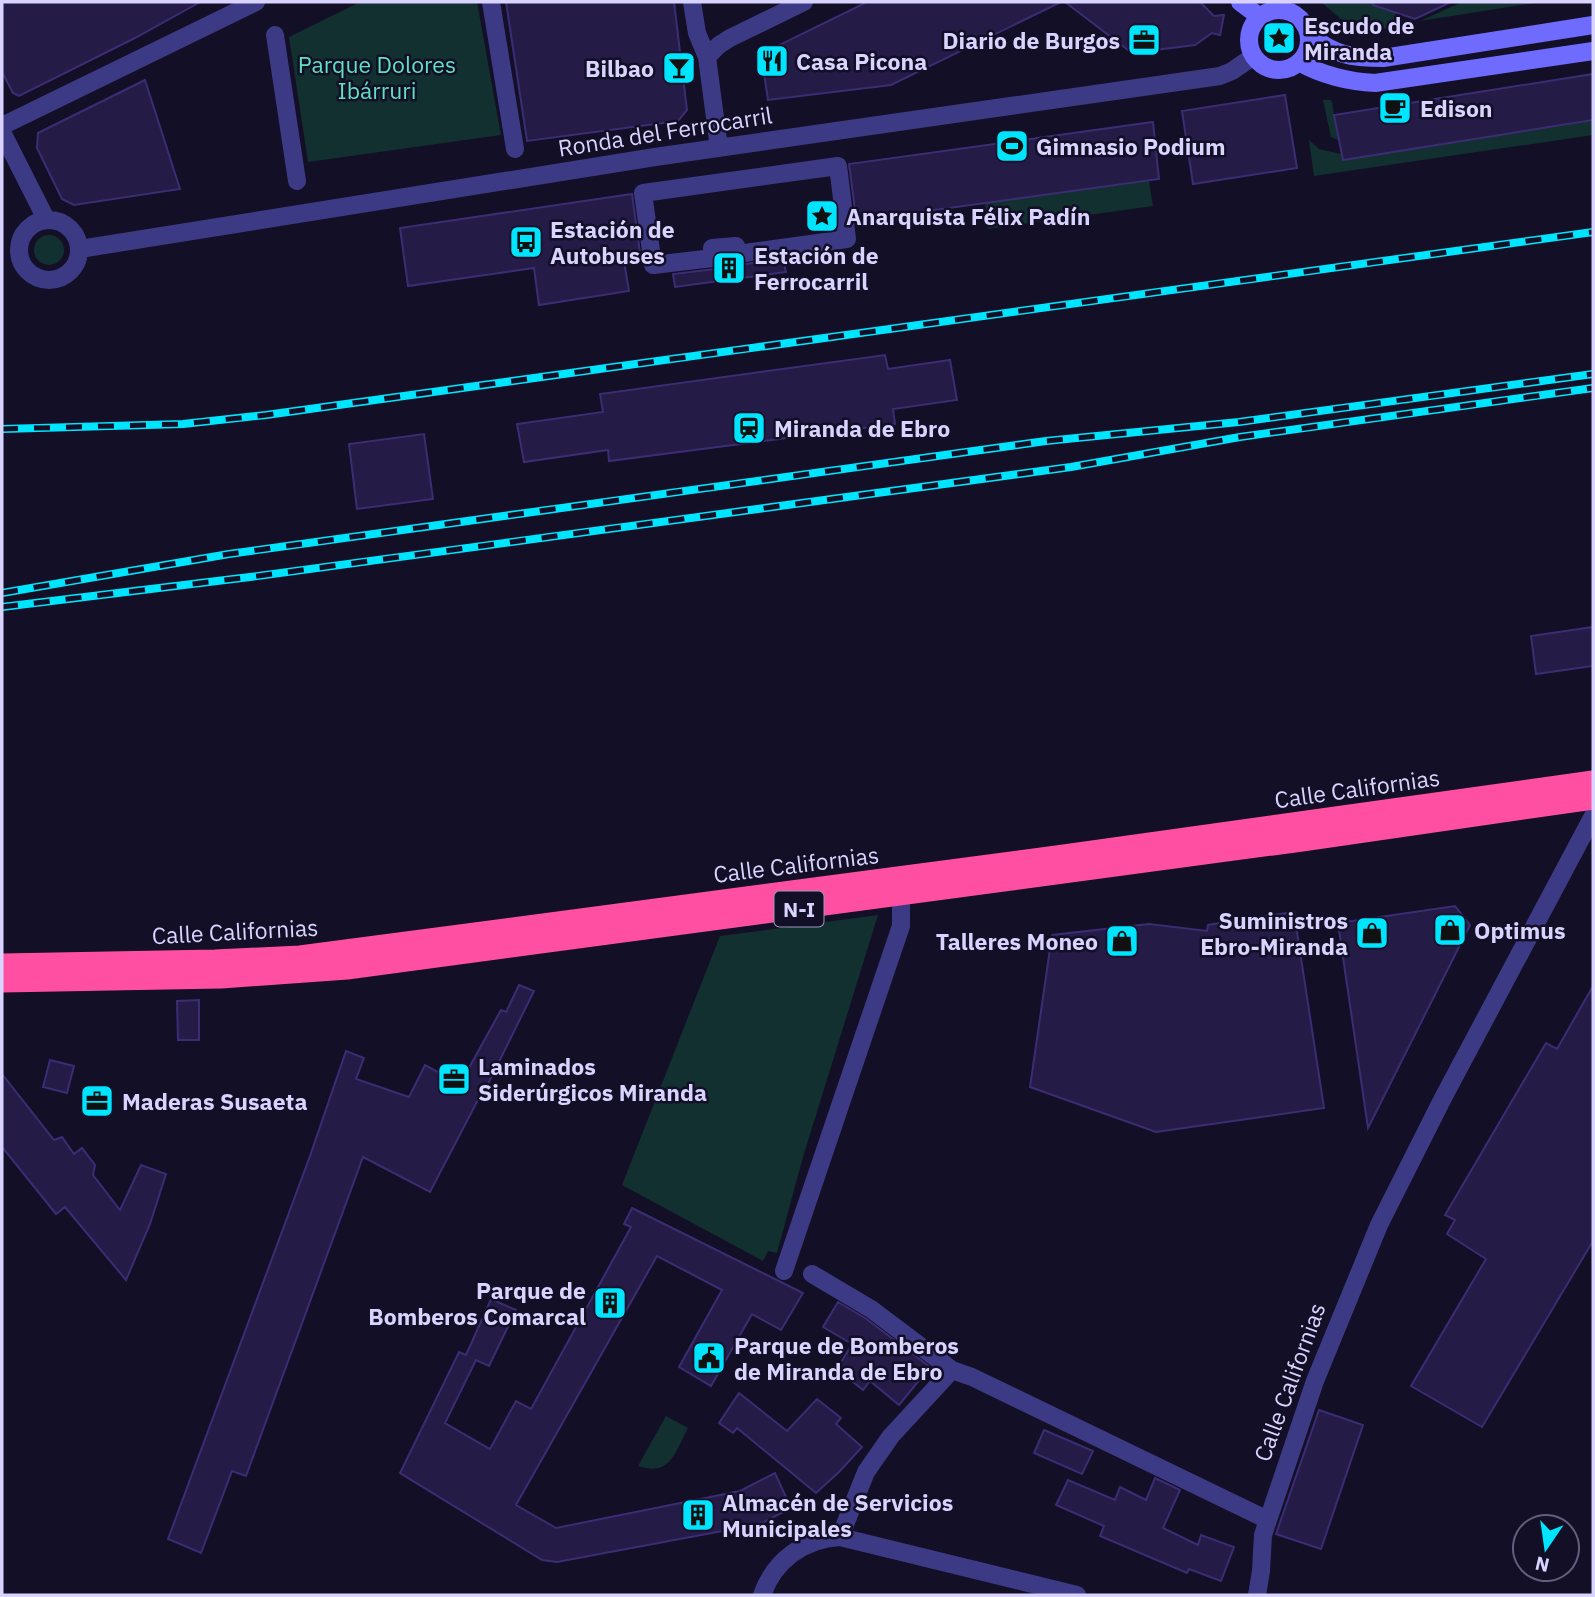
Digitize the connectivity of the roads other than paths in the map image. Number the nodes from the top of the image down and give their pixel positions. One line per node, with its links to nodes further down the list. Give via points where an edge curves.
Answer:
1 (256, 2): 14 (street)
2 (491, 2): 17 (street)
3 (692, 2): 12 (street)
4 (804, 2): 12 (street, via 730,38)
5 (1240, 2): 6 (main road)
6 (1260, 17): 9 (main road, via 1274,11 1289,12 1302,21); 11 (main road, via 1251,31)
7 (1593, 25): 9 (main road, via 1383,58 1337,52)
8 (275, 35): 18 (street)
9 (1309, 35): 13 (main road, via 1307,52)
10 (1593, 51): 13 (main road, via 1375,83 1312,70)
11 (1254, 56): 13 (main road, via 1276,70); 16 (street, Ronda del Ferrocarril, via 1220,76)
12 (707, 57): 16 (street)
13 (1299, 62)
14 (2, 126)
15 (2, 132): 19 (street)
16 (719, 148): 21 (street, Ronda del Ferrocarril)
17 (515, 149)
18 (297, 181)
19 (46, 219): 21 (street, via 71,228); 22 (street, via 24,233)
20 (847, 239): 20 (street, via 737,254 736,246 712,248 713,258 653,265 643,193 838,166)
21 (80, 249): 22 (street, via 74,268 52,280 33,275)
22 (11, 259)
23 (1593, 781): 27 (highway, Calle Californias / N-I, via 300,956)
24 (1593, 799): 26 (highway, Calle Californias / N-I)
25 (1593, 816): 32 (street, Calle Californias, via 1379,1225 1315,1381)
26 (901, 896): 28 (highway, Calle Californias / N-I, via 301,974); 29 (street, via 901,926)
27 (2, 964)
28 (2, 982)
29 (784, 1271)
30 (812, 1274): 31 (street, via 871,1309)
31 (952, 1370): 32 (street); 33 (street, via 891,1436 866,1472)
32 (1268, 1520): 36 (street, Calle Californias)
33 (840, 1537): 34 (street, via 795,1550 771,1575); 35 (street)
34 (762, 1595)
35 (1077, 1595)
36 (1257, 1595)

